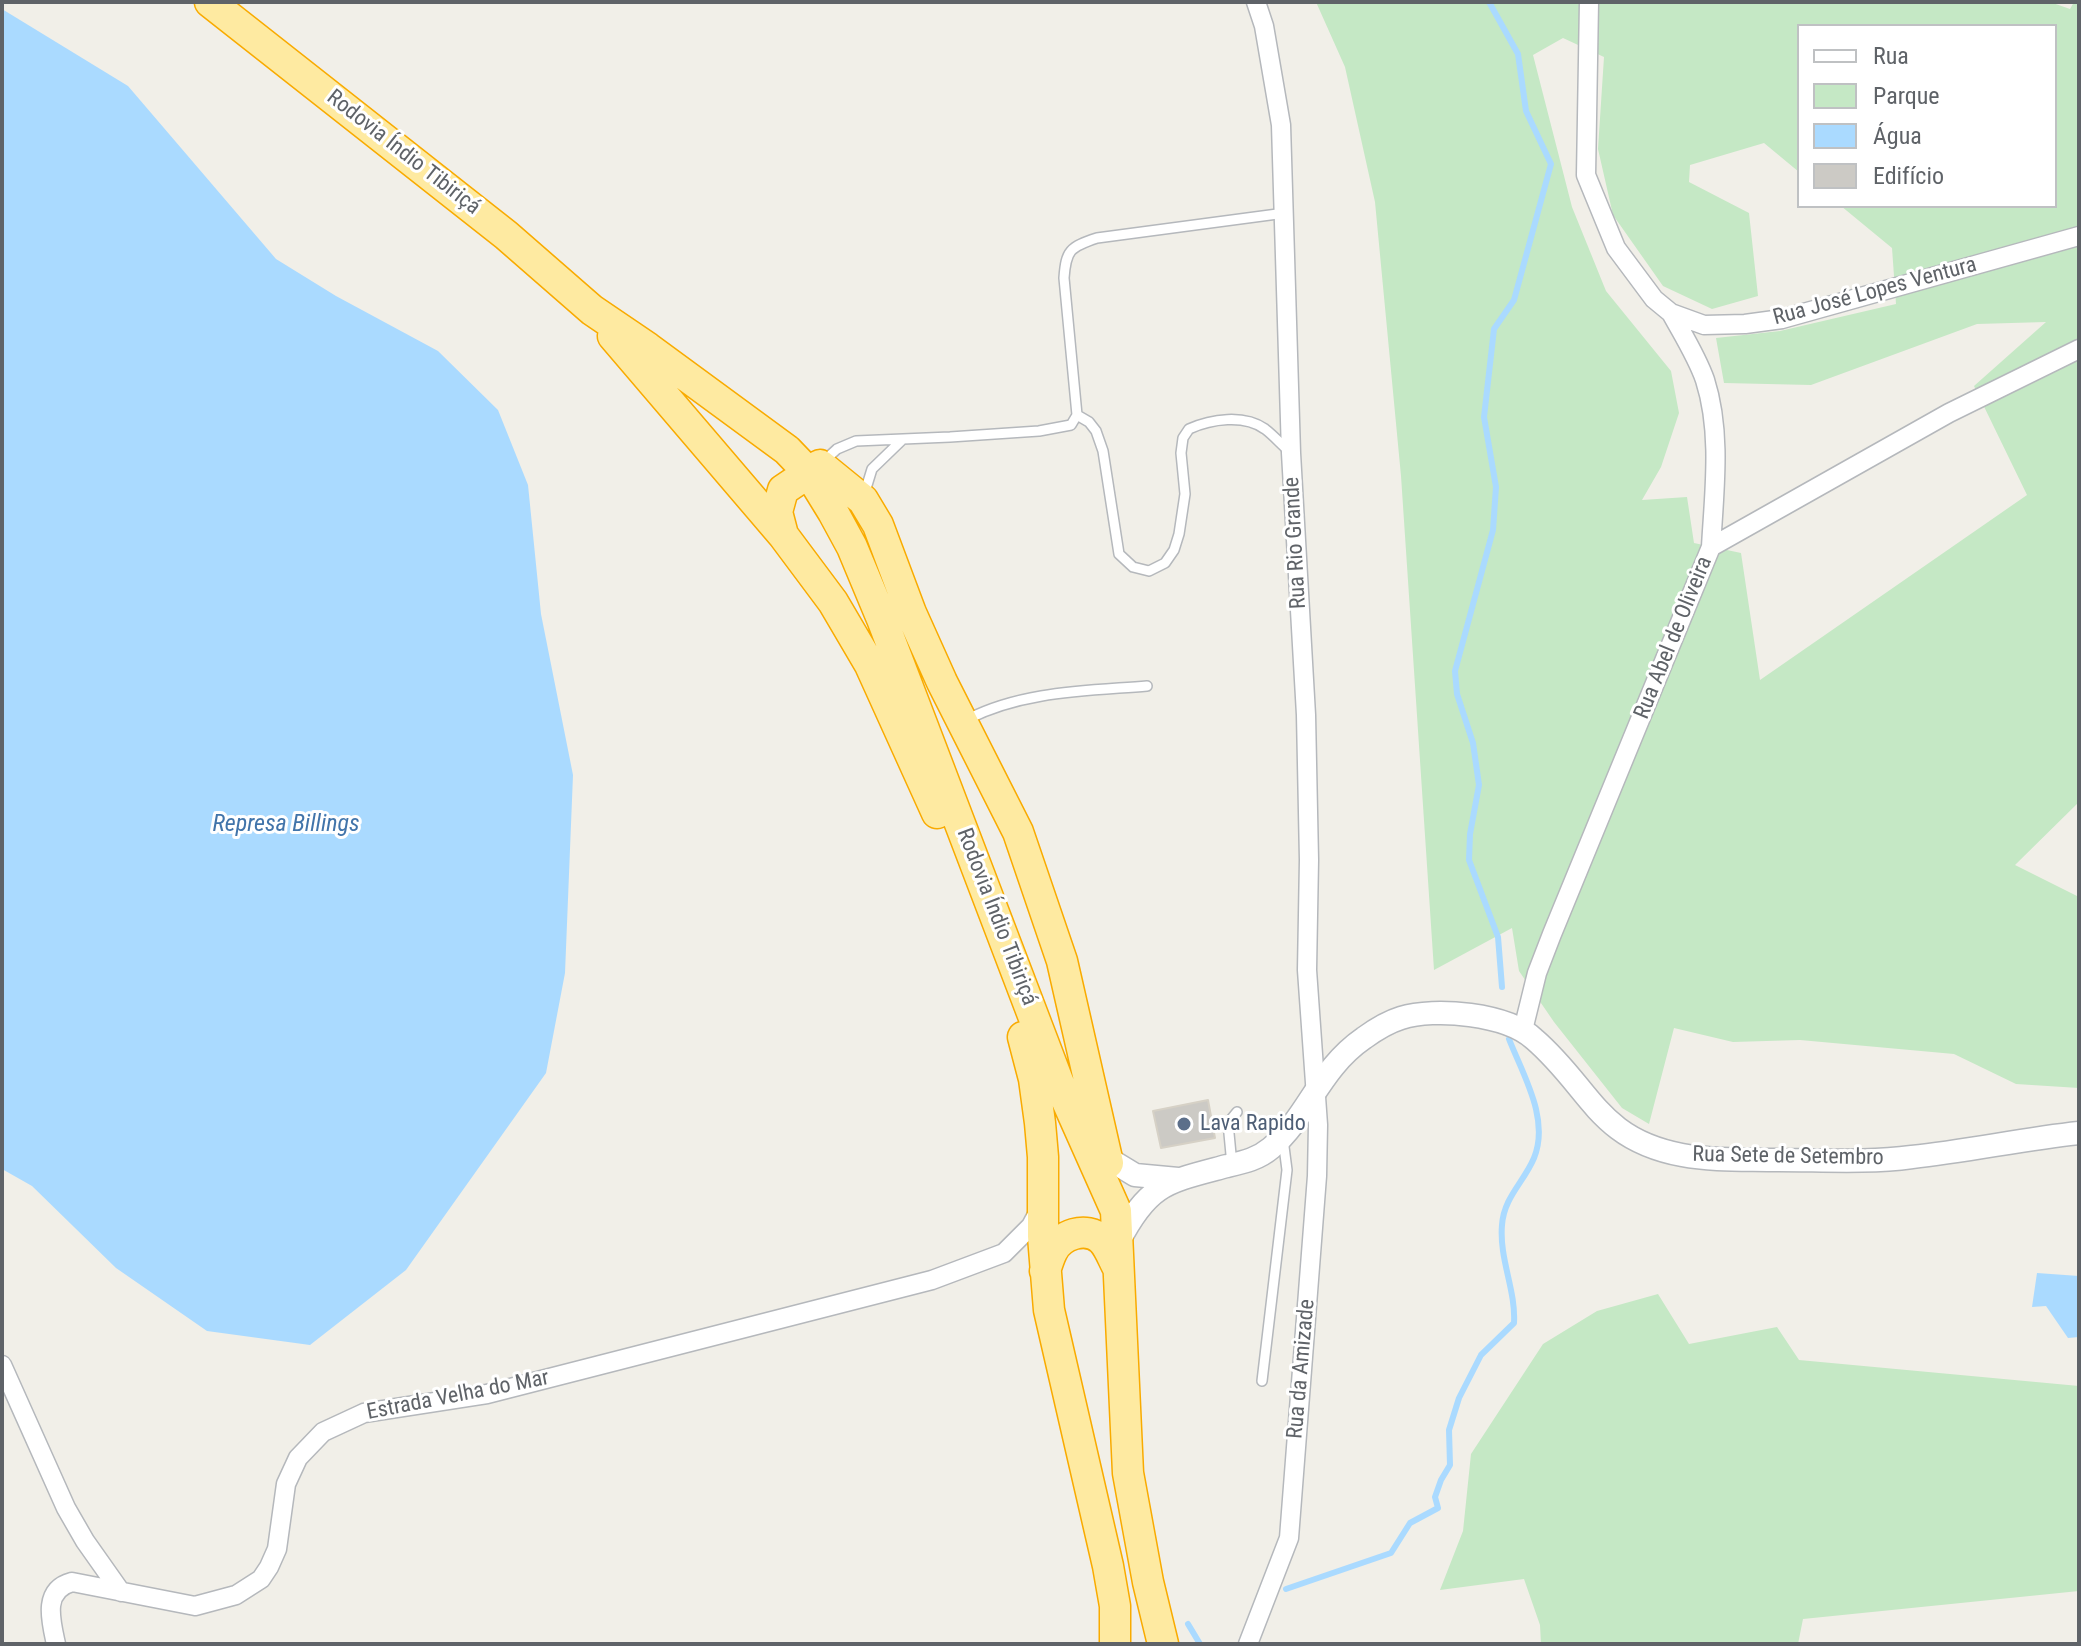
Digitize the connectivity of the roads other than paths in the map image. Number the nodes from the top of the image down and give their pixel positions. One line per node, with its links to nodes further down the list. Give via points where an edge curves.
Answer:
1 (210, 2): 6 (highway, Rodovia Índio Tibiriçá, via 428,172)
2 (1256, 2): 4 (street, Rua Rio Grande, via 1281,125)
3 (1589, 2): 7 (street, Rua José Lopes Ventura, via 1586,175 1616,248)
4 (1285, 213): 9 (lane, via 1097,238 1074,246 1065,258 1064,278); 11 (street, Rua Rio Grande)
5 (2079, 236): 7 (street, Rua José Lopes Ventura, via 1782,319 1704,325)
6 (592, 310): 12 (highway, Rodovia Índio Tibiriçá); 14 (highway, Rodovia Índio Tibiriçá)
7 (1671, 313): 15 (street, via 1704,377 1712,409)
8 (2079, 349): 15 (street, Rua Abel de Oliveira, via 1949,413)
9 (1077, 415): 10 (lane, via 1063,428); 11 (lane, via 1096,431 1103,451 1119,554 1133,567 1149,571 1165,563 1179,534 1185,494 1181,453 1189,429 1211,422 1251,422)
10 (902, 440): 12 (lane, via 848,443); 13 (lane, via 872,469)
11 (1291, 453): 19 (street, Rua Rio Grande, via 1306,715 1307,970)
12 (815, 469): 13 (highway); 14 (highway, via 783,490 777,512); 27 (highway, Rodovia Índio Tibiriçá, via 864,576)
13 (863, 500): 17 (highway)
14 (783, 535): 26 (highway, Rodovia Índio Tibiriçá, via 833,602 870,665 963,877 1034,1079)
15 (1711, 547): 18 (street, Rua Abel de Oliveira, via 1547,947)
16 (1147, 686): 17 (lane, via 1029,697)
17 (962, 722): 23 (highway, via 1018,832 1036,881 1062,961)
18 (1523, 1030): 19 (street, Rua Sete de Setembro, via 1457,1014 1400,1018 1343,1053); 21 (street, Rua Sete de Setembro, via 1605,1120 1631,1138 1684,1155 1874,1160)
19 (1316, 1086): 22 (street, Rua Sete de Setembro); 37 (street, Rua da Amizade, via 1317,1176 1289,1538)
20 (1237, 1112): 24 (lane, via 1228,1123)
21 (2079, 1133)
22 (1283, 1137): 24 (street, Rua Sete de Setembro, via 1252,1160); 32 (lane, via 1287,1170)
23 (1107, 1158): 25 (street, Rua Sete de Setembro, via 1135,1175); 27 (highway)
24 (1232, 1165): 25 (street, Rua Sete de Setembro)
25 (1179, 1179): 27 (street, Rua Sete de Setembro, via 1142,1202)
26 (1043, 1201): 28 (street, via 1031,1226); 29 (highway, Rodovia Índio Tibiriçá)
27 (1118, 1226): 30 (highway, Rodovia Índio Tibiriçá)
28 (1004, 1253): 29 (street, via 1017,1252); 33 (street, Estrada Velha do Mar, via 932,1280 487,1394 364,1413 323,1432 298,1458 286,1484 277,1549 261,1579 236,1595 195,1606)
29 (1045, 1271): 30 (highway, via 1059,1242 1084,1232 1104,1241); 35 (highway, Rodovia Índio Tibiriçá, via 1052,1325 1108,1566)
30 (1120, 1274): 36 (highway, Rodovia Índio Tibiriçá, via 1128,1473)
31 (2, 1365): 33 (street, via 66,1508)
32 (1262, 1381)
33 (121, 1592): 34 (street, Estrada Velha do Mar, via 72,1582 58,1588 50,1603)
34 (56, 1644)
35 (1115, 1644)
36 (1163, 1644)
37 (1248, 1644)

